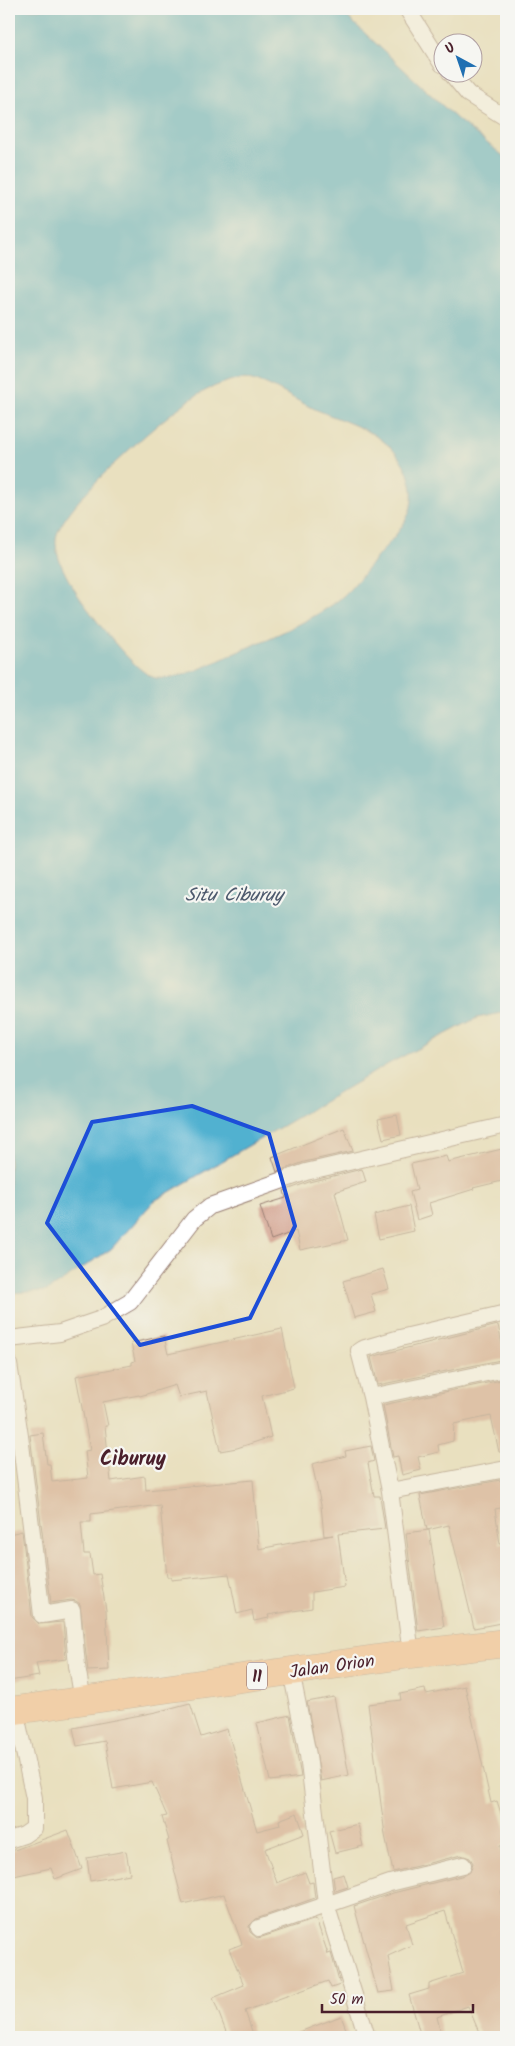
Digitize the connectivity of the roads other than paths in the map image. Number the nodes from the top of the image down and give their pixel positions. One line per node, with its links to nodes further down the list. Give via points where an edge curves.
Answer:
1 (408, 9): 2 (street)
2 (432, 48)
3 (458, 82): 4 (street, via 468,94)
4 (506, 118)
5 (506, 1125): 7 (street, via 306,1172 210,1206 194,1219 130,1302 101,1319 60,1333)
6 (506, 1313): 10 (street, via 361,1349)
7 (9, 1339)
8 (9, 1364): 16 (street, via 42,1615 72,1610)
9 (506, 1369): 10 (street)
10 (371, 1397): 12 (street)
11 (506, 1468): 12 (street)
12 (390, 1491): 14 (street)
13 (506, 1643): 14 (highway, Jalan Orion / 11)
14 (411, 1654): 15 (highway, Jalan Orion / 11)
15 (291, 1672): 16 (highway, Jalan Orion / 11); 20 (street, via 308,1756)
16 (83, 1701): 17 (highway, Jalan Orion / 11)
17 (12, 1710): 18 (street, via 34,1798 34,1828)
18 (9, 1840)
19 (463, 1865): 20 (street, via 390,1883)
20 (326, 1904): 21 (street); 22 (street)
21 (259, 1928)
22 (366, 2037)

